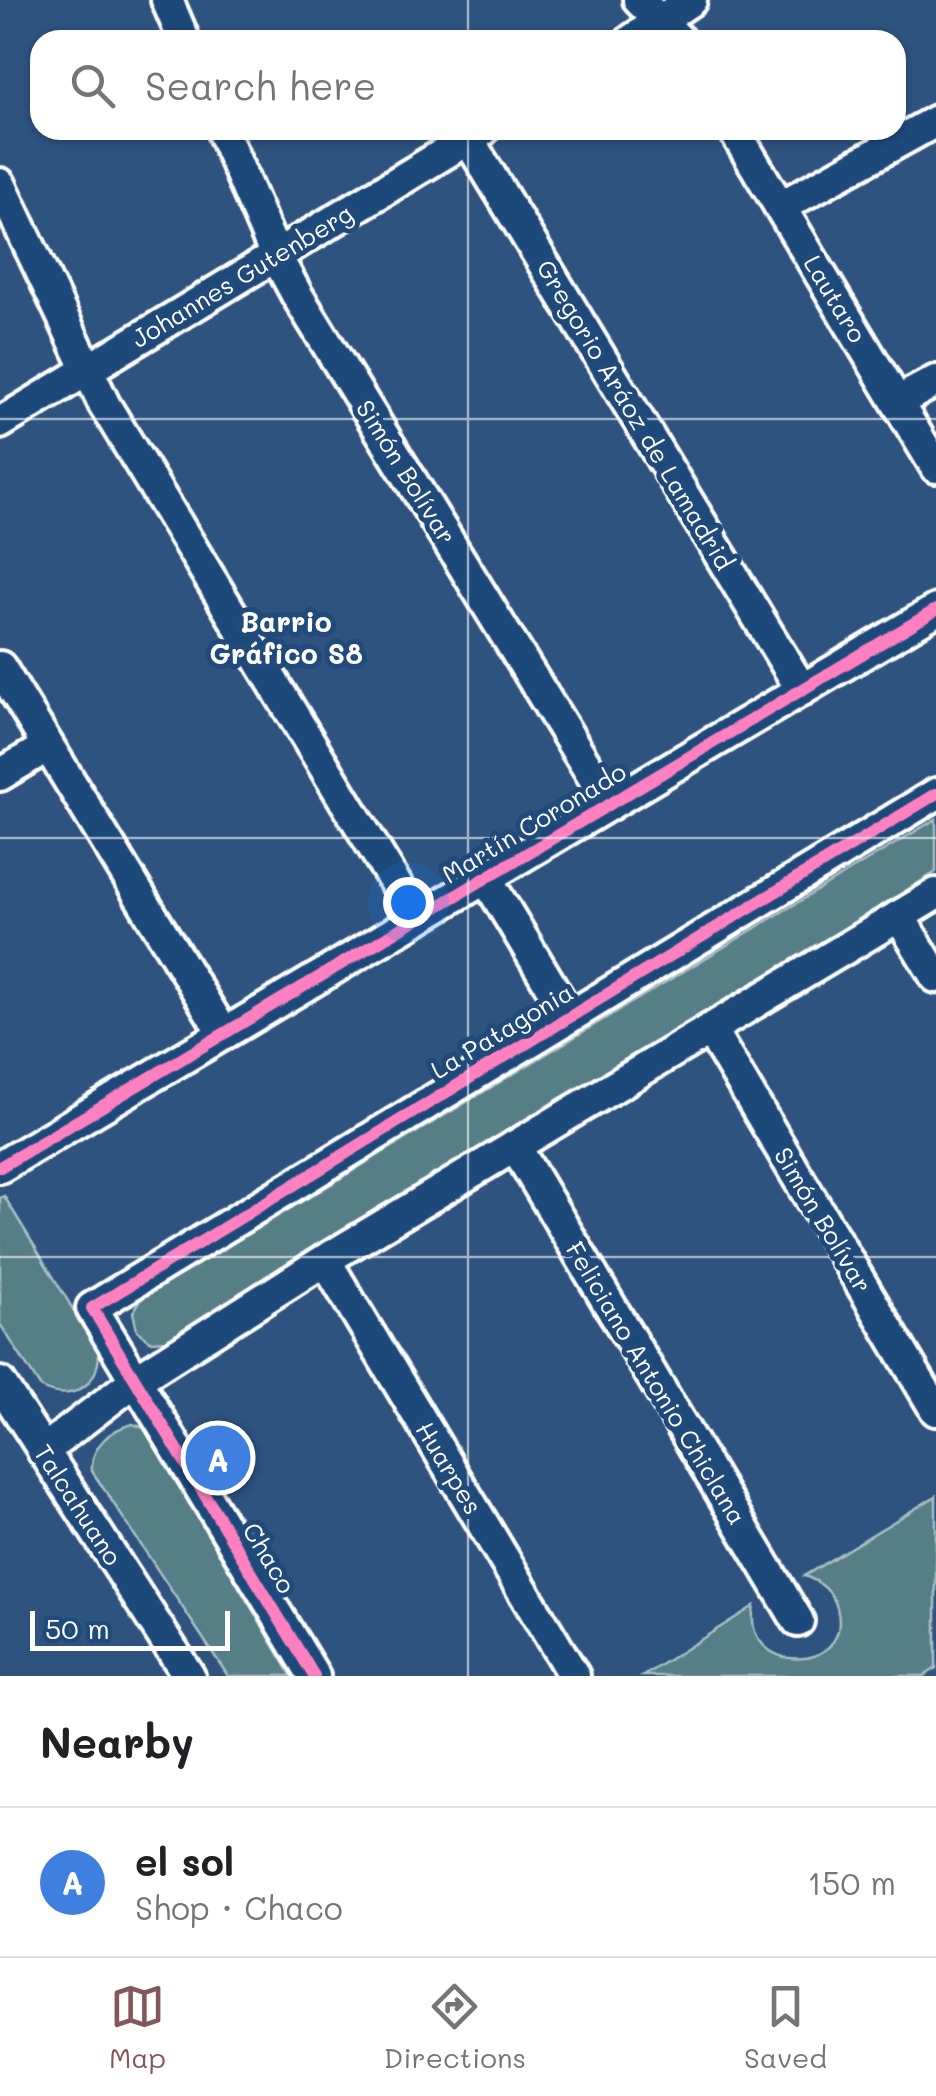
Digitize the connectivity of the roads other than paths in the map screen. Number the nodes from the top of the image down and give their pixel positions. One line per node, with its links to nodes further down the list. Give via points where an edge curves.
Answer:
1 (167, 0): 4 (street)
2 (639, 0): 5 (street)
3 (691, 0): 6 (street)
4 (180, 30)
5 (669, 30)
6 (671, 30)
7 (936, 121): 8 (street)
8 (906, 138)
9 (226, 140): 16 (street, Simón Bolívar)
10 (468, 140): 16 (street, Johannes Gutenberg)
11 (479, 140): 24 (street, Gregorio Aráoz de Lamadrid)
12 (740, 140): 15 (street, Lautaro)
13 (902, 140): 15 (street)
14 (0, 184): 17 (street)
15 (780, 207): 19 (street, Lautaro)
16 (276, 256): 17 (street, Johannes Gutenberg); 28 (street, Simón Bolívar)
17 (87, 370): 20 (street, Johannes Gutenberg); 32 (street)
18 (936, 381): 19 (street)
19 (897, 402): 21 (street, Lautaro)
20 (0, 422)
21 (936, 468)
22 (936, 610): 24 (street, Martín Coronado)
23 (0, 667): 25 (street)
24 (802, 690): 28 (street, Martín Coronado)
25 (48, 746): 26 (street); 36 (street)
26 (0, 774)
27 (936, 794): 34 (street, La Patagonia)
28 (610, 804): 29 (street, Martín Coronado)
29 (486, 878): 32 (street, Martín Coronado); 34 (street)
30 (936, 894): 31 (street)
31 (899, 916): 33 (street); 35 (street)
32 (417, 919): 36 (street, Martín Coronado)
33 (936, 977)
34 (569, 1016): 40 (street, La Patagonia)
35 (710, 1030): 37 (street); 43 (street, Simón Bolívar)
36 (224, 1034): 38 (street, Martín Coronado)
37 (515, 1146): 39 (street); 45 (street, Feliciano Antonio Chiclana)
38 (0, 1167)
39 (324, 1260): 41 (street); 48 (street, Huarpes)
40 (92, 1308): 41 (street, Chaco)
41 (136, 1380): 44 (street); 47 (street, Chaco)
42 (0, 1384): 44 (street, Talcahuano)
43 (936, 1410)
44 (44, 1452): 46 (street, Talcahuano)
45 (798, 1621)
46 (190, 1676)
47 (314, 1676)
48 (574, 1676)

